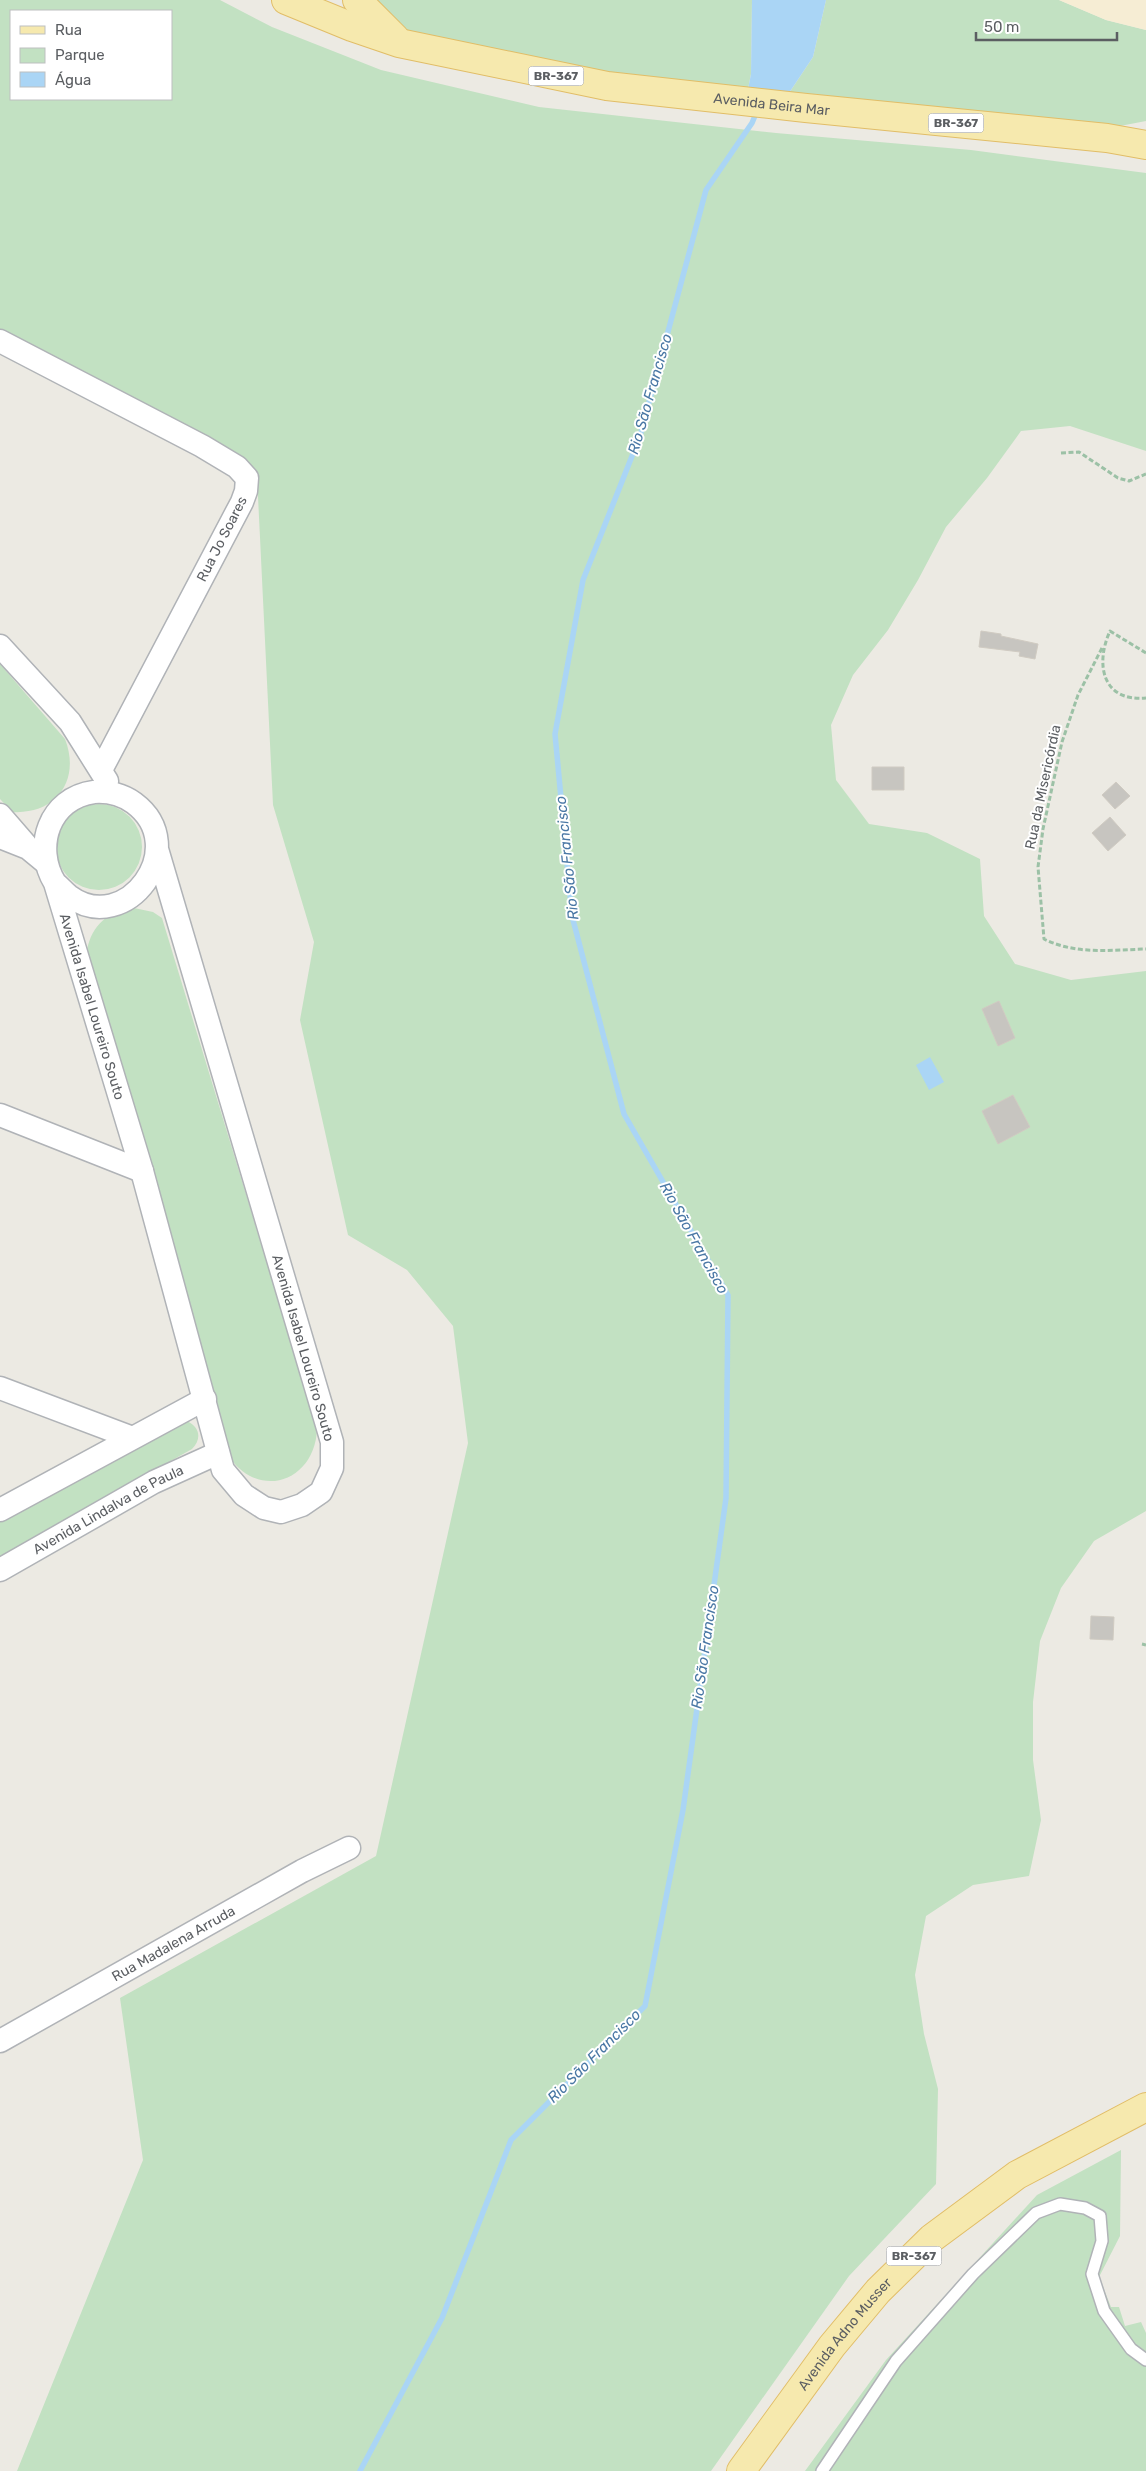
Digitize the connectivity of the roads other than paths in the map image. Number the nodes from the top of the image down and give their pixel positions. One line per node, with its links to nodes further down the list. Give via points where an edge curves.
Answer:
1 (286, 0): 3 (main road, Avenida Beira Mar / BR-367)
2 (357, 0): 3 (main road)
3 (399, 43): 5 (main road, Avenida Beira Mar / BR-367, via 607,86)
4 (1146, 130): 5 (main road, BR-367)
5 (1106, 138): 6 (main road, Avenida Beira Mar / BR-367)
6 (1146, 145)
7 (0, 341): 9 (street, Rua Jo Soares, via 202,446 237,466 247,478 242,502)
8 (0, 646): 9 (street, via 70,722)
9 (101, 770): 10 (street)
10 (113, 793): 14 (street, Avenida Isabel Loureiro Souto, via 140,808 152,827); 15 (street, Avenida Isabel Loureiro Souto, via 94,792 76,798 60,809 50,824 44,843)
11 (0, 816): 13 (street)
12 (0, 837): 13 (street)
13 (28, 848): 15 (street)
14 (157, 849): 16 (street, Avenida Isabel Loureiro Souto, via 154,869 143,887 128,899 108,906 88,905 70,897); 22 (street, Avenida Isabel Loureiro Souto, via 332,1442 332,1468 321,1492 302,1505 281,1512 264,1508 244,1496 223,1470)
15 (45, 862): 16 (street, Avenida Isabel Loureiro Souto)
16 (55, 883): 18 (street, Avenida Isabel Loureiro Souto)
17 (0, 1115): 18 (street)
18 (142, 1171): 20 (street, Avenida Isabel Loureiro Souto)
19 (0, 1388): 21 (street)
20 (205, 1398): 21 (street); 22 (street, Avenida Isabel Loureiro Souto)
21 (130, 1437): 23 (street)
22 (218, 1453): 24 (street, Avenida Lindalva de Paula, via 154,1482)
23 (0, 1510)
24 (0, 1570)
25 (348, 1848): 26 (street, Rua Madalena Arruda)
26 (0, 2041)
27 (1146, 2107): 29 (main road, Avenida Adno Musser / BR-367, via 1017,2175 932,2238 878,2291 832,2346)
28 (1146, 2360): 30 (lane, via 1131,2349 1104,2311 1092,2274 1102,2241 1100,2216 1086,2208 1060,2204 1036,2213 960,2288 896,2361)
29 (741, 2471)
30 (822, 2471)

